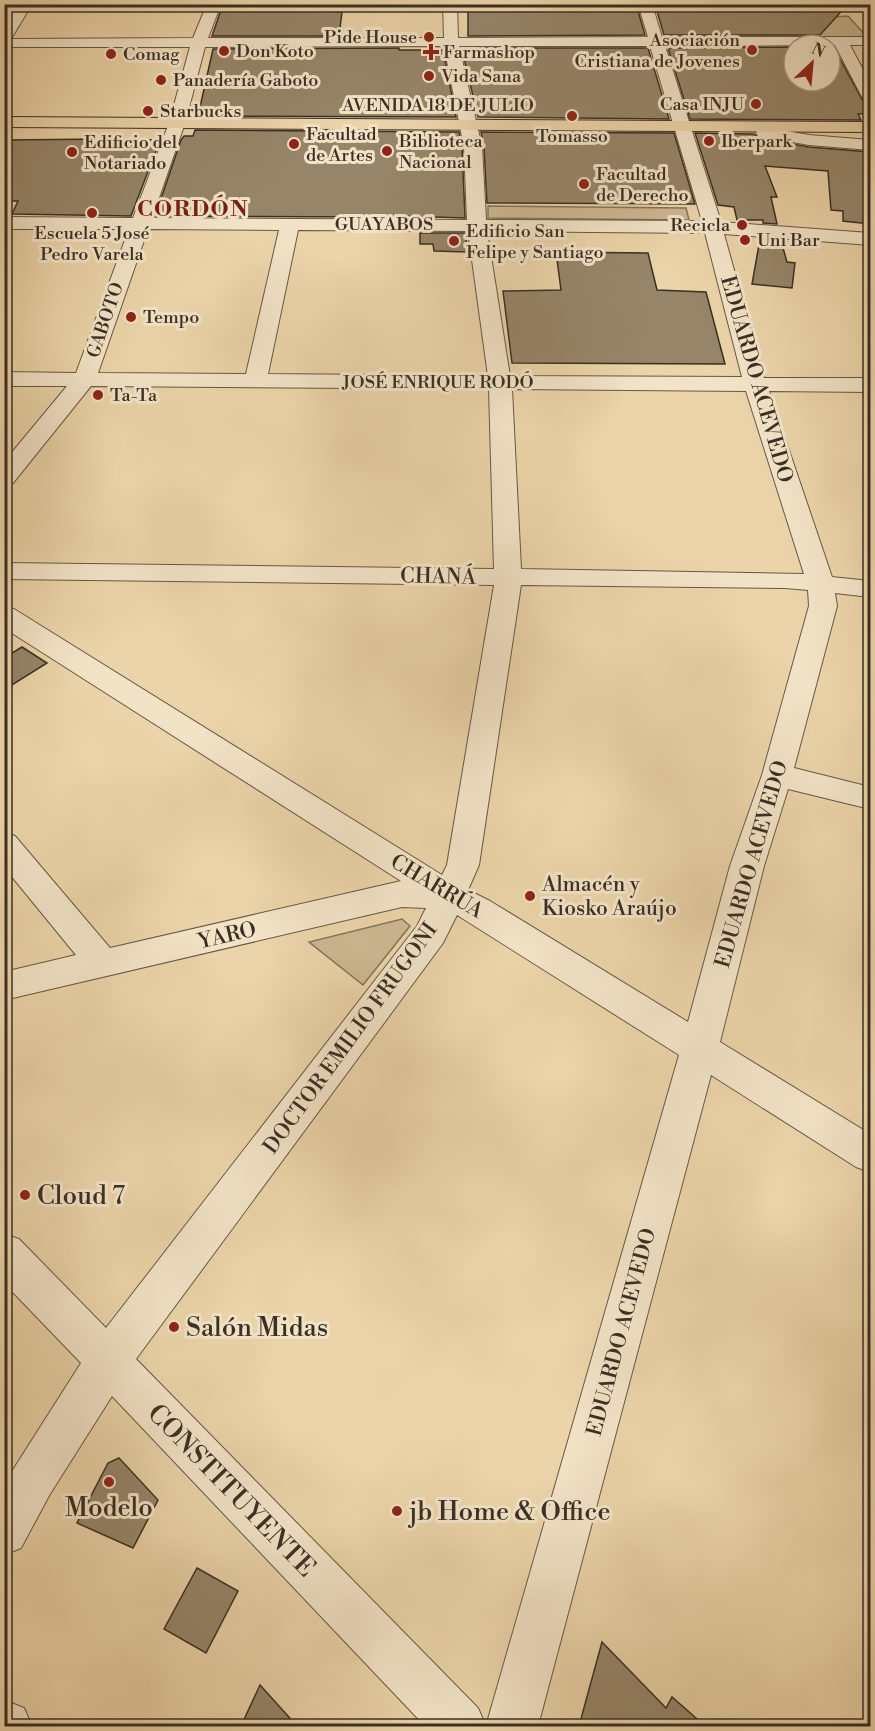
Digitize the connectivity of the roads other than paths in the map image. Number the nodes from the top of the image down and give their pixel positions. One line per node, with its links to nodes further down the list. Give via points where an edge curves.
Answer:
1 (25, 4): 11 (street)
2 (214, 4): 13 (street, GABOTO)
3 (450, 4): 12 (street, DOCTOR EMILIO FRUGONI)
4 (645, 4): 7 (street, EDUARDO ACEVEDO)
5 (866, 4): 6 (main road)
6 (870, 7)
7 (655, 40): 8 (street); 12 (street); 21 (street, EDUARDO ACEVEDO)
8 (782, 40)
9 (842, 40): 10 (street)
10 (870, 40)
11 (4, 41): 13 (street)
12 (451, 43): 13 (street); 18 (street, DOCTOR EMILIO FRUGONI)
13 (198, 44): 17 (street, GABOTO)
14 (842, 44): 15 (street)
15 (870, 97)
16 (4, 122): 17 (main road, AVENIDA 18 DE JULIO)
17 (176, 126): 18 (main road, AVENIDA 18 DE JULIO); 20 (main road, AVENIDA 18 DE JULIO); 26 (street, GABOTO)
18 (468, 127): 21 (main road, AVENIDA 18 DE JULIO); 28 (street, DOCTOR EMILIO FRUGONI, via 473,147)
19 (870, 127): 21 (main road, AVENIDA 18 DE JULIO)
20 (4, 129)
21 (682, 129): 22 (main road, AVENIDA 18 DE JULIO); 29 (street, EDUARDO ACEVEDO)
22 (764, 132): 23 (main road, AVENIDA 18 DE JULIO); 24 (street, AVENIDA 18 DE JULIO)
23 (870, 133)
24 (870, 145)
25 (4, 223): 26 (street, GUAYABOS)
26 (139, 223): 27 (street, GUAYABOS); 32 (street, GABOTO)
27 (290, 224): 28 (street, GUAYABOS); 33 (street)
28 (477, 225): 29 (street, GUAYABOS); 34 (street, DOCTOR EMILIO FRUGONI)
29 (713, 226): 30 (street, GUAYABOS); 35 (street, EDUARDO ACEVEDO)
30 (870, 240)
31 (4, 380): 32 (street, JOSÉ ENRIQUE RODÓ)
32 (84, 380): 33 (street, JOSÉ ENRIQUE RODÓ); 37 (street, GABOTO)
33 (255, 382): 34 (street, JOSÉ ENRIQUE RODÓ)
34 (500, 382): 35 (street, JOSÉ ENRIQUE RODÓ); 39 (street, DOCTOR EMILIO FRUGONI)
35 (755, 384): 36 (street, JOSÉ ENRIQUE RODÓ); 40 (street, EDUARDO ACEVEDO)
36 (870, 385)
37 (4, 478)
38 (4, 572): 39 (street, CHANÁ)
39 (508, 577): 40 (street, CHANÁ, via 785,580); 46 (street, DOCTOR EMILIO FRUGONI, via 463,865)
40 (821, 585): 41 (street, CHANÁ); 43 (street, EDUARDO ACEVEDO, via 823,606)
41 (870, 589)
42 (4, 615): 46 (street, CHARRÚA)
43 (777, 775): 44 (street); 49 (street, EDUARDO ACEVEDO, via 747,866)
44 (870, 798)
45 (4, 844): 47 (street)
46 (450, 896): 47 (street, YARO, via 402,894); 49 (street, CHARRÚA); 52 (street, DOCTOR EMILIO FRUGONI, via 431,934)
47 (103, 964): 48 (street, YARO)
48 (4, 986)
49 (699, 1050): 50 (street, CHARRÚA); 55 (street, EDUARDO ACEVEDO)
50 (870, 1155)
51 (4, 1253): 52 (street, CONSTITUYENTE)
52 (108, 1361): 53 (street, DOCTOR EMILIO FRUGONI); 54 (street, CONSTITUYENTE)
53 (4, 1531)
54 (460, 1726)
55 (512, 1726)

